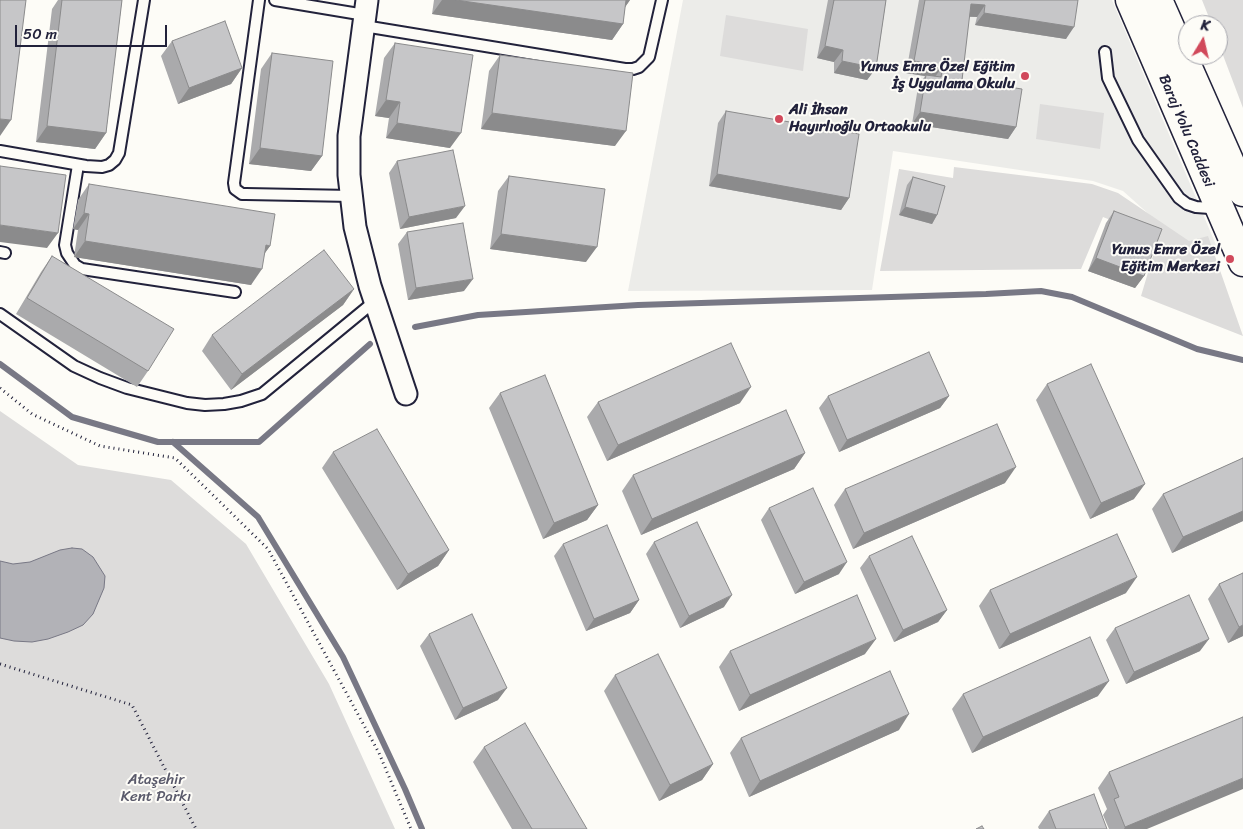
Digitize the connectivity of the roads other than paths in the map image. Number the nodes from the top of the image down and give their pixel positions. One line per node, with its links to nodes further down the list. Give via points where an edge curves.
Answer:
1 (144, 0): 10 (lane, via 119,154 109,165)
2 (259, 0): 12 (lane, via 235,189 242,194)
3 (276, 0): 7 (lane)
4 (662, 0): 7 (lane, via 649,58 632,69)
5 (1130, 0): 13 (main road, Baraj Yolu Caddesi)
6 (1158, 0): 11 (main road, Baraj Yolu Caddesi)
7 (366, 13): 12 (street, via 348,136)
8 (1105, 52): 13 (lane, via 1108,78 1138,140 1179,198 1196,207)
9 (0, 151): 10 (lane)
10 (78, 165): 15 (lane, via 65,245 75,265 82,269)
11 (1243, 192)
12 (352, 196): 16 (street, via 355,227)
13 (1218, 205): 14 (main road, Baraj Yolu Caddesi)
14 (1243, 262)
15 (235, 292)
16 (375, 301): 17 (lane, via 262,394 241,401 205,405 148,394 100,378 74,366); 18 (street)
17 (0, 314)
18 (406, 394)

